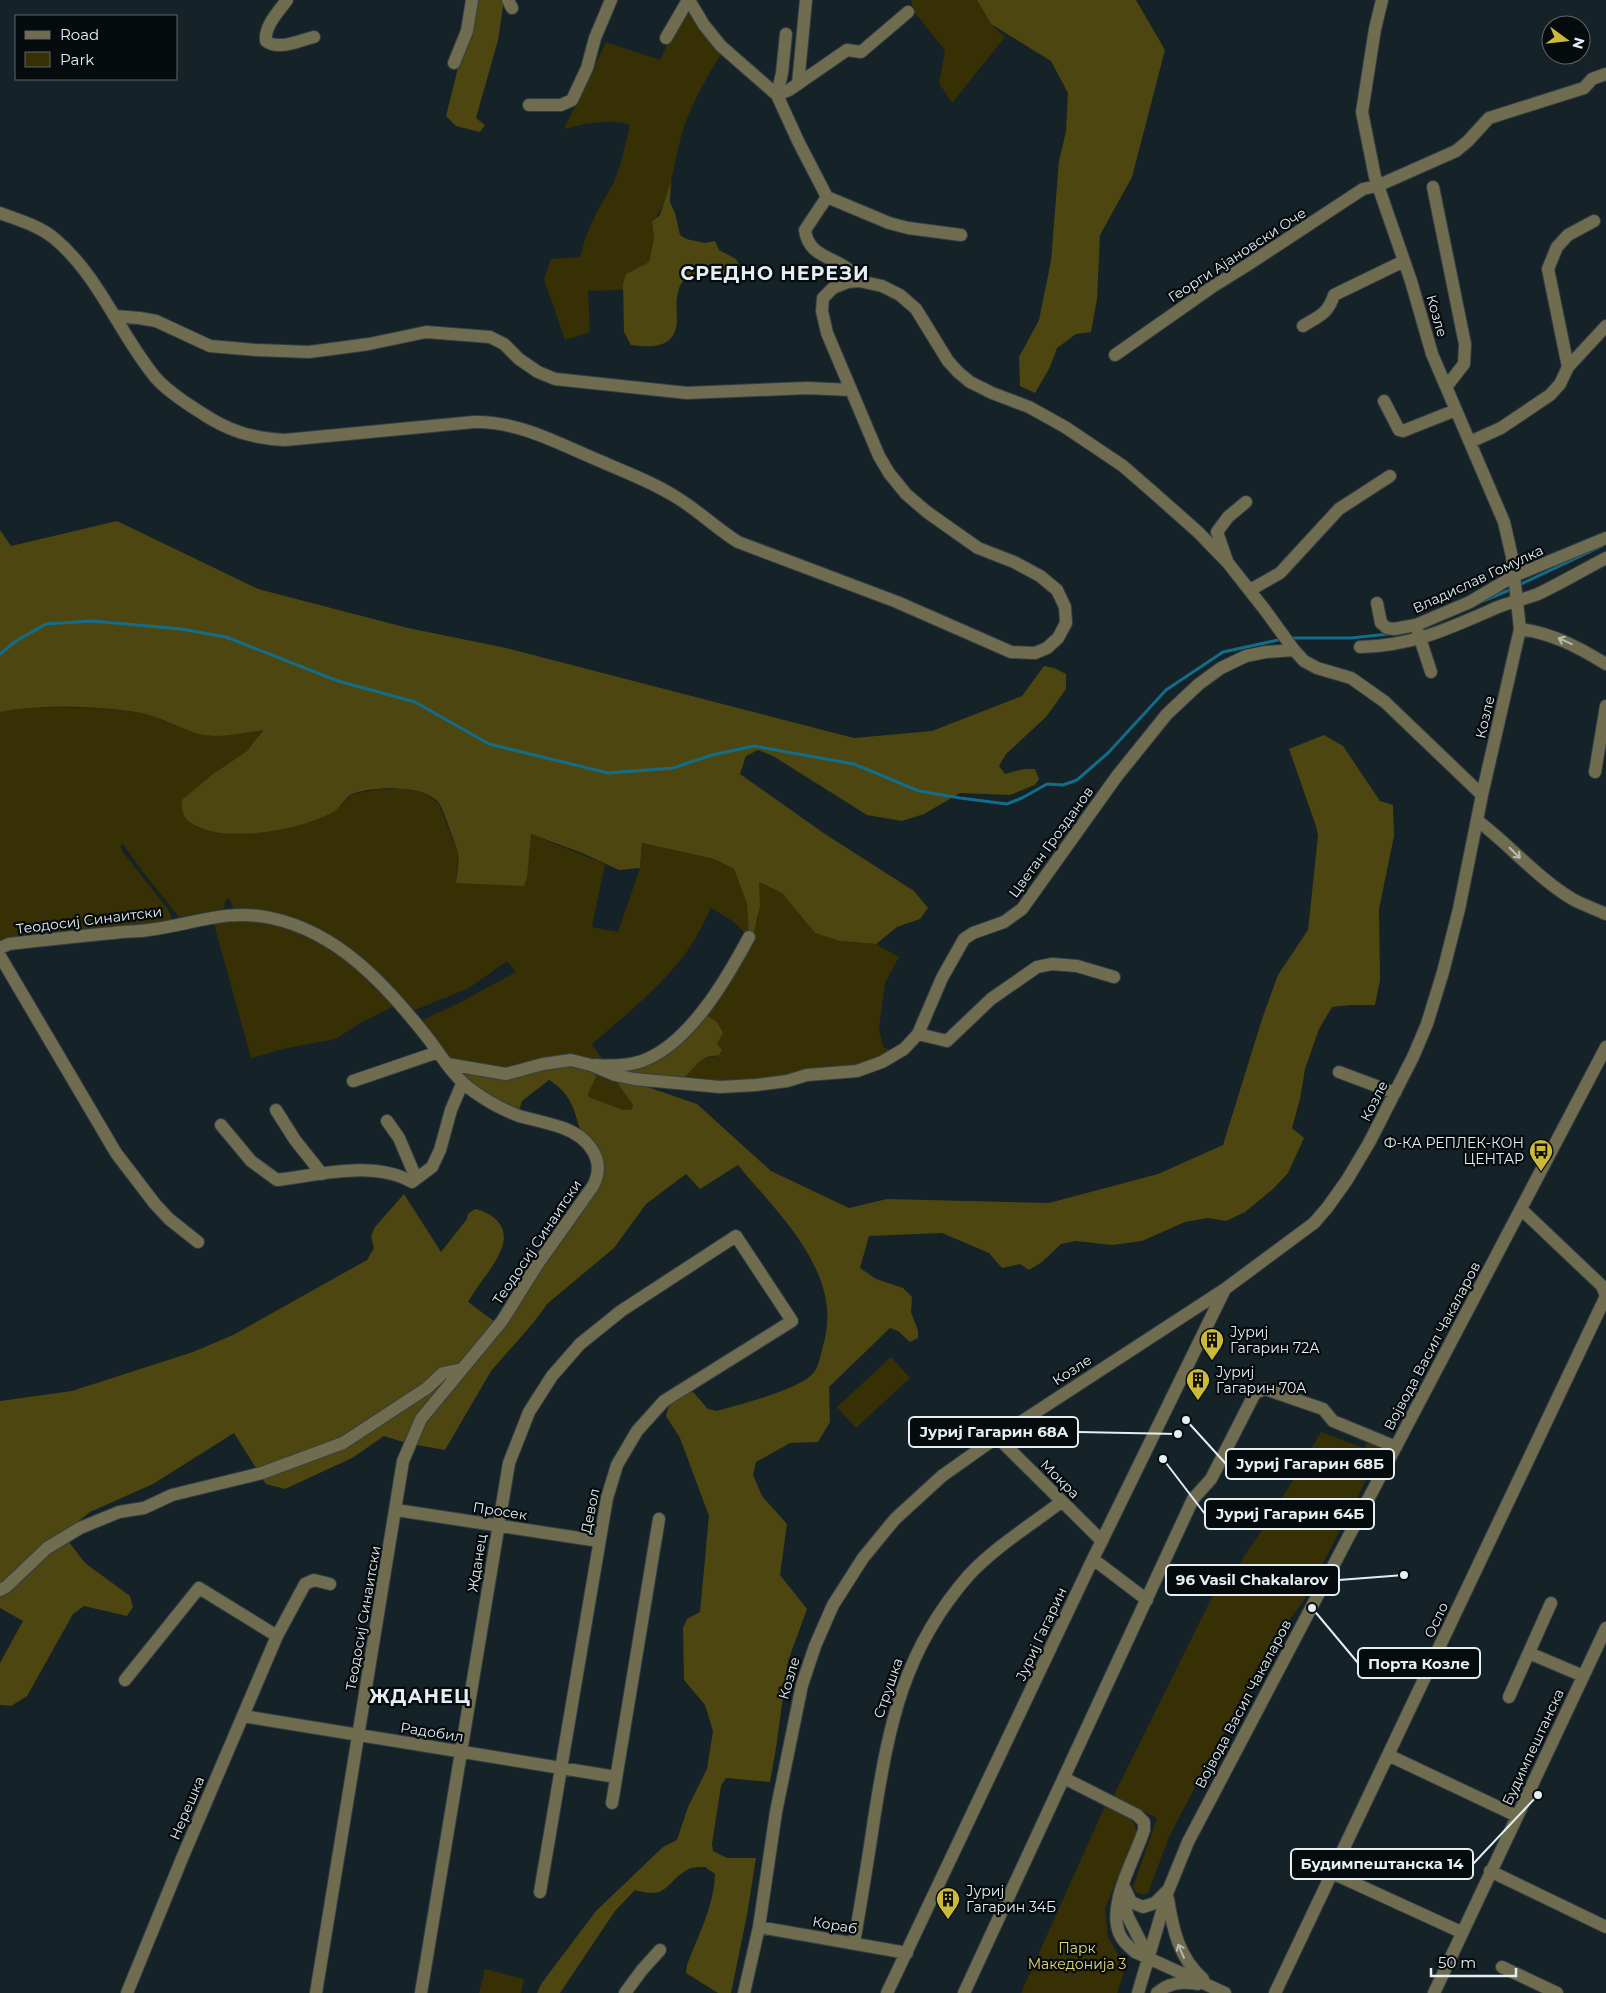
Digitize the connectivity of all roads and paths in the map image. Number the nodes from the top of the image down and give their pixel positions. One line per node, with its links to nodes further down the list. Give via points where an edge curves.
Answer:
1 (287, 0): 9 (street, via 269,27 266,41 279,45)
2 (472, 0): 11 (street, via 467,32)
3 (611, 0): 15 (street, via 572,100 561,105)
4 (688, 0): 10 (street); 14 (street, via 721,46)
5 (806, 0): 13 (street)
6 (1382, 0): 16 (street, Козле, via 1362,112)
7 (908, 12): 13 (street, via 859,53 847,50)
8 (786, 34): 14 (street)
9 (314, 37)
10 (666, 38)
11 (454, 64)
12 (1606, 74): 16 (street, Георги Ајановски Оче, via 1592,79 1584,88 1489,118 1456,151)
13 (798, 84): 14 (street)
14 (777, 94): 18 (street)
15 (529, 105)
16 (1377, 186): 22 (street, Козле); 27 (street, Георги Ајановски Оче, via 1363,189 1212,287)
17 (1432, 187): 29 (street, via 1465,344 1464,364)
18 (827, 197): 21 (street, via 889,223); 23 (street, via 805,230 806,240 813,248 848,269)
19 (0, 213): 24 (street, via 54,238 89,276)
20 (1594, 221): 28 (street, via 1568,235 1556,247 1548,269)
21 (962, 235)
22 (1404, 261): 25 (street, via 1334,295 1330,307); 29 (street, Козле, via 1432,354)
23 (859, 281): 30 (street, via 833,288 823,298 822,311 827,333); 38 (street, via 882,286 900,295 916,309 948,361 970,382 1029,407 1123,466)
24 (116, 316): 30 (street, via 156,321 210,346 309,352 426,332 490,337 504,344 538,372 555,379 687,393 807,388); 30 (street, via 156,378 197,411 239,433 285,440 474,422 507,424 660,488 738,542 897,602 1011,652 1035,653 1047,648 1058,638 1066,623 1065,607 1057,590 1014,562 978,548 906,494 879,456)
25 (1304, 326)
26 (1605, 330): 28 (street)
27 (1116, 355)
28 (1568, 367): 33 (street, via 1550,395 1501,428)
29 (1446, 387): 32 (street, Козле)
30 (851, 390)
31 (1384, 401): 32 (street, via 1399,430 1403,431)
32 (1456, 410): 33 (street, Козле)
33 (1470, 442): 39 (street, Козле, via 1504,522)
34 (1390, 476): 40 (street, via 1339,509 1280,572)
35 (1246, 502): 38 (street, via 1228,516 1217,532)
36 (1602, 540): 37 (street); 39 (street, Владислав Гомулка)
37 (1606, 558): 41 (street, via 1536,594)
38 (1228, 563): 40 (street)
39 (1514, 576): 41 (street, Козле); 43 (street, Владислав Гомулка, via 1470,602)
40 (1250, 590): 47 (street)
41 (1516, 600): 44 (street, Козле); 45 (street)
42 (1377, 603): 43 (street, Владислав Гомулка, via 1381,623 1387,628)
43 (1416, 625): 45 (street)
44 (1520, 629): 48 (street, one-way to 44, via 1559,638); 52 (street, Козле)
45 (1420, 639): 46 (street, via 1382,647); 49 (street)
46 (1360, 647)
47 (1294, 650): 52 (street, via 1304,661 1351,678 1385,702); 59 (street, Цветан Грозданов, via 1246,656 1221,668 1167,714 1022,909 1004,922 964,939 938,985)
48 (1606, 664)
49 (1430, 672)
50 (1606, 706): 51 (street)
51 (1595, 772)
52 (1482, 795): 53 (street, Козле)
53 (1478, 821): 54 (street, one-way to 54, via 1574,900); 67 (street, Козле, via 1459,909 1427,1024)
54 (1606, 914)
55 (749, 937): 63 (street, via 715,994 667,1047 640,1062)
56 (0, 948): 61 (street, Теодосиј Синаитски, via 9,944 149,930 228,914 273,918 312,933 356,961 392,996)
57 (0, 956): 75 (street, via 116,1153 155,1204)
58 (1114, 978): 59 (street, via 1077,966 1052,964 1037,967 991,999 947,1041)
59 (918, 1034): 63 (street, via 904,1049 857,1071 756,1085 720,1086 634,1079)
60 (1606, 1047): 73 (street, Војвода Васил Чакаларов)
61 (438, 1052): 62 (street, Теодосиј Синаитски); 65 (street)
62 (447, 1064): 63 (street, via 506,1074 564,1060); 66 (street, Теодосиј Синаитски)
63 (590, 1065)
64 (1339, 1072): 67 (street)
65 (353, 1081)
66 (462, 1084): 72 (street, via 432,1167); 78 (street, Теодосиј Синаитски, via 501,1108 565,1129 583,1140 593,1151 599,1169 593,1186 537,1265 502,1322)
67 (1394, 1093): 76 (street, Козле, via 1370,1143 1327,1208 1300,1235)
68 (276, 1110): 71 (street)
69 (387, 1121): 72 (street, via 399,1138)
70 (221, 1125): 71 (street, via 250,1161 277,1180)
71 (322, 1174): 72 (street, via 388,1172 412,1182)
72 (416, 1178)
73 (1521, 1209): 77 (street, Осло, via 1602,1286 1606,1296); 80 (street, Војвода Васил Чакаларов)
74 (736, 1236): 84 (street, Жданец, via 621,1311 580,1344 552,1376 528,1412 509,1463); 85 (street, Девол, via 792,1321 664,1401 637,1431 617,1465)
75 (198, 1242)
76 (1225, 1289): 79 (street, Козле); 86 (street, Јуриј Гагарин)
77 (1602, 1316): 101 (street, Осло)
78 (462, 1369): 82 (street, Теодосиј Синаитски, via 422,1419 411,1439 403,1461); 89 (street, via 443,1373 427,1388 343,1443 262,1473 172,1495 144,1508 119,1512 80,1528 47,1548)
79 (997, 1437): 81 (street, Мокра); 112 (street, Козле, via 942,1476 901,1512 862,1558 833,1606 808,1664 796,1711 776,1812)
80 (1396, 1447): 90 (street, via 1332,1421 1323,1409 1264,1389 1255,1393 1211,1479 1193,1499); 110 (street, Војвода Васил Чакаларов, via 1205,1808)
81 (1061, 1502): 86 (street, Мокра); 115 (street, Струшка, via 986,1558 970,1574 918,1652 892,1720)
82 (396, 1510): 84 (street, Просек); 99 (street, Теодосиј Синаитски)
83 (659, 1519): 103 (street)
84 (498, 1526): 85 (street, Просек); 100 (street, Жданец)
85 (599, 1541): 102 (street, Девол)
86 (1102, 1541): 87 (street, Јуриј Гагарин)
87 (1093, 1559): 90 (street); 117 (street, Јуриј Гагарин)
88 (330, 1584): 93 (street, Нерешка, via 314,1580 306,1584)
89 (0, 1590)
90 (1147, 1600): 104 (street)
91 (1551, 1603): 94 (street)
92 (1606, 1628): 95 (street, Будимпештанска)
93 (277, 1636): 96 (street, via 199,1588); 98 (street, Нерешка)
94 (1529, 1653): 95 (street); 97 (street)
95 (1583, 1676): 106 (street, Будимпештанска)
96 (125, 1680)
97 (1509, 1697)
98 (243, 1716): 99 (street, Радобил); 121 (street, Нерешка)
99 (358, 1735): 100 (street, Радобил); 122 (street, Теодосиј Синаитски)
100 (462, 1752): 102 (street, Радобил); 123 (street, Жданец)
101 (1388, 1755): 106 (street); 108 (street, Осло)
102 (562, 1768): 103 (street, Радобил); 111 (street, Девол)
103 (616, 1777): 105 (street)
104 (1064, 1778): 109 (street, via 1143,1819 1142,1836); 127 (street)
105 (612, 1803)
106 (1517, 1816): 107 (street, Будимпештанска)
107 (1490, 1871): 113 (street); 114 (street, Будимпештанска)
108 (1332, 1873): 114 (street); 131 (street, Осло)
109 (1122, 1887): 110 (street, via 1131,1902 1138,1906 1155,1903); 118 (street, via 1128,1917)
110 (1168, 1891): 118 (street, Војвода Васил Чакаларов); 120 (street, one-way to 110, via 1189,1965 1180,1949 1171,1918)
111 (540, 1892)
112 (759, 1927): 115 (street, Кораб); 125 (street, Козле)
113 (1606, 1927)
114 (1461, 1932): 132 (street, Будимпештанска)
115 (854, 1943): 117 (street, Кораб)
116 (660, 1950): 124 (street)
117 (907, 1952): 126 (street, Јуриј Гагарин)
118 (1149, 1958): 120 (street); 128 (street, Војвода Васил Чакаларов)
119 (1502, 1967): 133 (street)
120 (1212, 1988): 129 (street, via 1177,1983); 130 (street)
121 (127, 1993)
122 (316, 1993)
123 (421, 1993)
124 (625, 1993)
125 (744, 1993)
126 (887, 1993)
127 (964, 1993)
128 (1138, 1993)
129 (1157, 1993)
130 (1225, 1993)
131 (1276, 1993)
132 (1434, 1993)
133 (1556, 1993)

